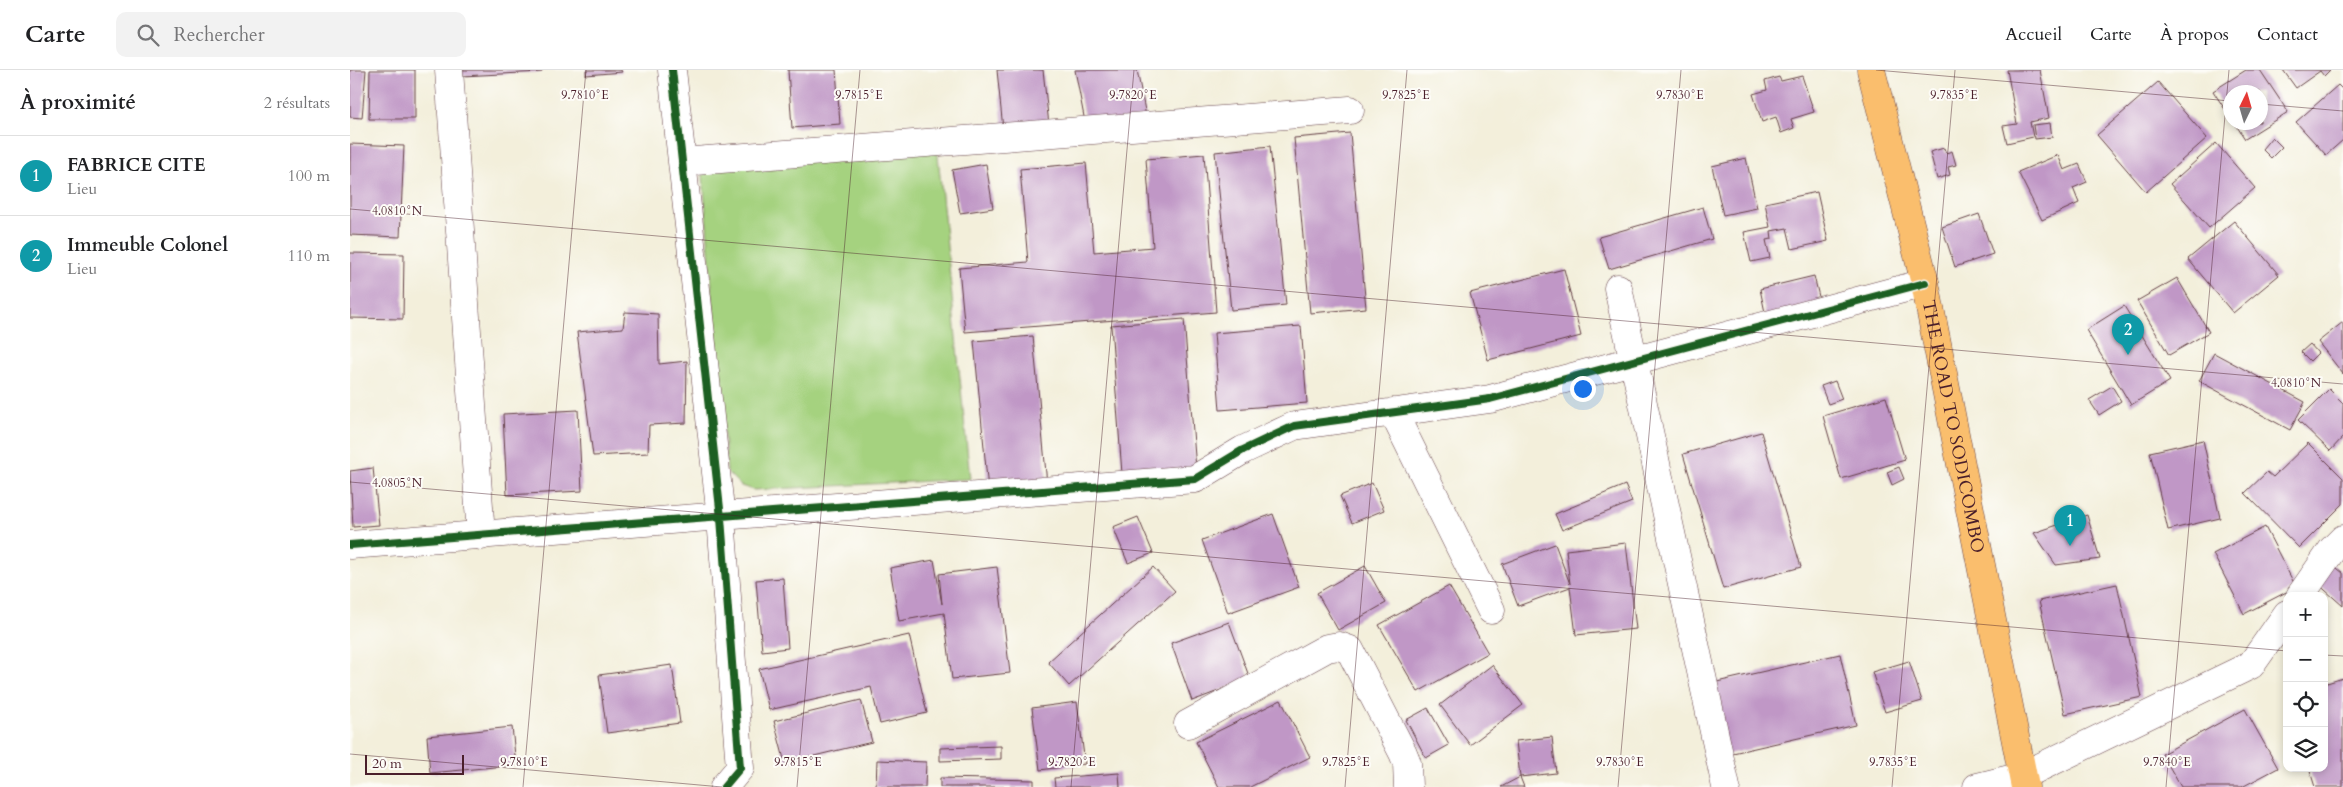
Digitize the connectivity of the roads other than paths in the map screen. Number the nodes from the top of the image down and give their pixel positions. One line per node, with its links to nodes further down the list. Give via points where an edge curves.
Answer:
1 (449, 70): 11 (street)
2 (672, 70): 5 (street)
3 (1871, 70): 6 (main road, THE ROAD TO SODICOMBO)
4 (1350, 110): 5 (street)
5 (682, 162): 10 (street)
6 (1925, 283): 8 (street); 18 (main road, THE ROAD TO SODICOMBO)
7 (1618, 288): 8 (street)
8 (1633, 360): 9 (street, via 1490,399); 21 (street)
9 (1393, 412): 10 (street, via 1294,426 1243,450 1195,479); 15 (street)
10 (721, 518): 11 (street); 19 (street, via 740,768)
11 (481, 536): 13 (street)
12 (2343, 539): 14 (street)
13 (350, 546)
14 (2303, 592)
15 (1490, 610)
16 (2283, 620): 18 (street, via 2251,665)
17 (1188, 724): 20 (street, via 1327,648 1340,646 1350,650 1403,753)
18 (2024, 781): 22 (street)
19 (724, 787)
20 (1408, 787)
21 (1726, 787)
22 (1977, 787)

